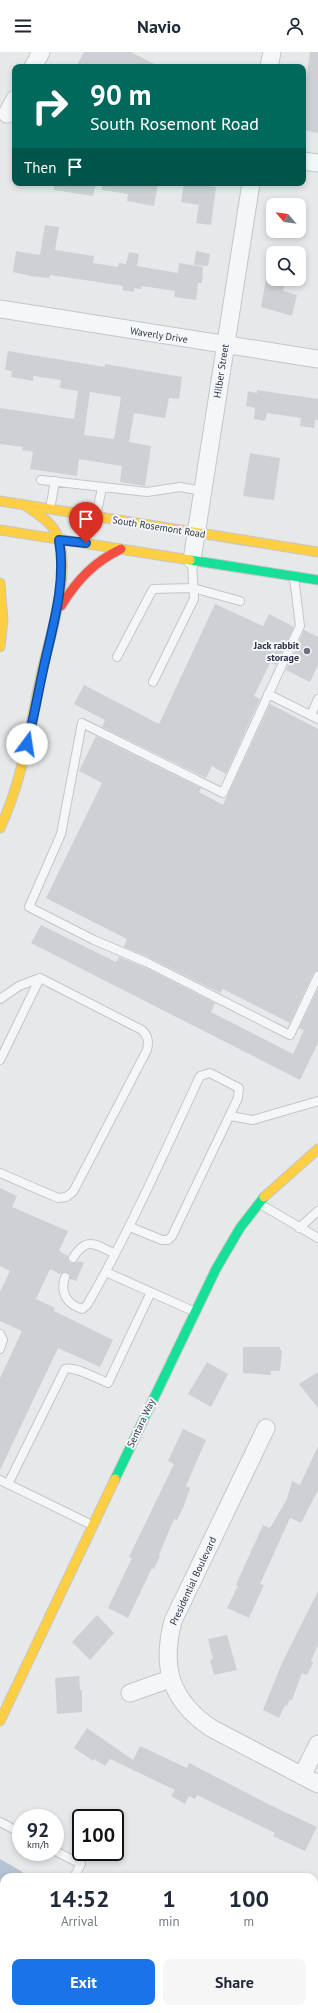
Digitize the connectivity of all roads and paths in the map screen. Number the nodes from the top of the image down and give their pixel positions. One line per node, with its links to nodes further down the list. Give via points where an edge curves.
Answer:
1 (41, 52): 3 (street)
2 (272, 52): 4 (street)
3 (35, 64)
4 (270, 64)
5 (306, 161): 6 (street)
6 (318, 163)
7 (251, 186): 9 (street, Hilber Street)
8 (0, 309): 9 (street, Waverly Drive)
9 (225, 345): 10 (street, Waverly Drive); 14 (street, Hilber Street)
10 (318, 359)
11 (41, 480): 12 (lane)
12 (55, 481): 13 (lane); 17 (lane)
13 (102, 488): 14 (lane, via 146,492 180,487); 18 (lane)
14 (203, 490): 20 (street, Hilber Street)
15 (0, 501): 16 (main road, South Rosemont Road)
16 (26, 506): 17 (main road, South Rosemont Road); 21 (main road, via 46,519)
17 (50, 510): 18 (main road, South Rosemont Road)
18 (96, 517): 20 (main road, South Rosemont Road)
19 (0, 530): 21 (main road)
20 (196, 533): 23 (main road, South Rosemont Road); 24 (street, Hilber Street)
21 (59, 540): 22 (main road); 30 (main road, via 62,553 61,583)
22 (121, 549): 24 (main road); 30 (main road, via 101,558 79,577)
23 (318, 552)
24 (192, 560): 25 (main road); 28 (lane)
25 (293, 576): 26 (main road); 34 (lane, via 300,626)
26 (318, 580)
27 (0, 583): 31 (main road)
28 (193, 588): 29 (lane); 32 (lane, via 153,589); 33 (lane, via 194,599)
29 (240, 601)
30 (56, 614): 37 (main road, via 30,731)
31 (0, 647)
32 (117, 657)
33 (153, 682)
34 (268, 694): 36 (lane); 38 (lane, via 223,793 82,723 61,834 29,907 94,940 148,963 290,1035)
35 (318, 699): 36 (lane)
36 (315, 717)
37 (0, 828)
38 (318, 976)
39 (40, 978): 40 (lane, via 19,986); 41 (lane); 45 (lane, via 142,1030 149,1041 148,1050 73,1192 66,1197 58,1198)
40 (0, 999)
41 (0, 1060)
42 (318, 1101): 43 (lane, via 254,1120)
43 (230, 1116): 48 (lane, via 172,1236 168,1240 162,1240); 48 (lane, via 240,1093 239,1088 210,1073 200,1076)
44 (318, 1149): 46 (main road, Sentara Way)
45 (0, 1173)
46 (258, 1204): 49 (lane); 56 (main road, Sentara Way, via 219,1262)
47 (318, 1211): 49 (lane)
48 (130, 1226): 51 (lane)
49 (299, 1228): 50 (lane)
50 (318, 1238)
51 (115, 1254): 52 (lane, via 99,1245 87,1244 80,1247); 53 (lane)
52 (73, 1258)
53 (106, 1272): 54 (lane, via 87,1305 82,1309 75,1307 65,1298 62,1286); 55 (lane)
54 (65, 1277)
55 (151, 1292): 56 (lane); 61 (lane, via 108,1383 76,1369 65,1369)
56 (194, 1311): 62 (main road, Sentara Way)
57 (0, 1334): 58 (lane, via 3,1340)
58 (0, 1349)
59 (266, 1428): 63 (street, Presidential Boulevard, via 173,1621 167,1653)
60 (0, 1480): 61 (lane)
61 (8, 1484): 62 (lane)
62 (93, 1525): 65 (main road, Sentara Way)
63 (170, 1679): 64 (street); 67 (street, Presidential Boulevard, via 184,1704 199,1720)
64 (130, 1693)
65 (0, 1721)
66 (318, 1744): 67 (street)
67 (302, 1776): 68 (street, Presidential Boulevard)
68 (318, 1784)
69 (0, 1822): 70 (lane)
70 (12, 1828)
71 (64, 1856): 72 (lane, via 80,1864)
72 (76, 1873)

